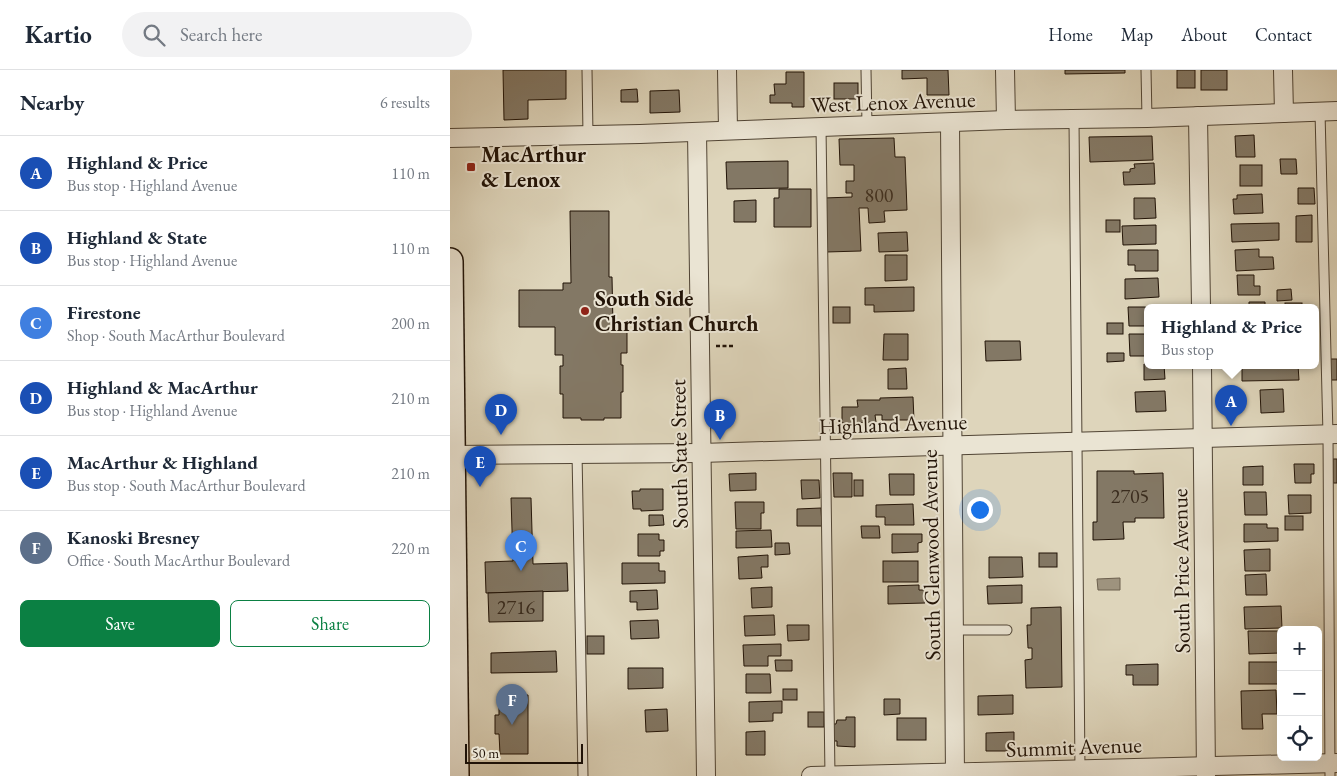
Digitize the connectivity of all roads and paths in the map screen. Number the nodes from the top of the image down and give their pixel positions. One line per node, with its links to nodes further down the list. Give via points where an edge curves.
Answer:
1 (587, 70): 18 (lane)
2 (727, 70): 16 (street)
3 (866, 70): 14 (lane)
4 (1005, 70): 11 (street)
5 (1146, 70): 10 (lane)
6 (1283, 70): 8 (street)
7 (1328, 111): 8 (street, West Lenox Avenue); 26 (lane)
8 (1284, 113): 9 (street, West Lenox Avenue)
9 (1198, 116): 10 (street, West Lenox Avenue); 21 (street)
10 (1147, 118): 12 (street, West Lenox Avenue)
11 (1006, 120): 12 (street, West Lenox Avenue); 13 (street, West Lenox Avenue)
12 (1074, 120): 28 (lane)
13 (950, 123): 14 (street, West Lenox Avenue); 29 (street, South Glenwood Avenue)
14 (867, 125): 15 (street, West Lenox Avenue)
15 (822, 127): 16 (street, West Lenox Avenue); 30 (lane)
16 (728, 130): 17 (street, West Lenox Avenue)
17 (697, 132): 18 (street, West Lenox Avenue); 32 (street, South State Street)
18 (588, 135): 19 (street, West Lenox Avenue)
19 (450, 138)
20 (450, 261): 25 (main road)
21 (1201, 304)
22 (722, 346): 23 (path)
23 (734, 346)
24 (1202, 369): 27 (street, South Price Avenue)
25 (450, 416): 33 (main road)
26 (1332, 435): 27 (street, Highland Avenue); 37 (lane)
27 (1203, 439): 28 (street, Highland Avenue); 38 (street, South Price Avenue)
28 (1078, 442): 29 (street, Highland Avenue); 39 (lane)
29 (953, 445): 30 (street, Highland Avenue); 35 (street, South Glenwood Avenue)
30 (826, 449): 32 (street, Highland Avenue); 45 (lane)
31 (577, 453): 32 (street, Highland Avenue); 33 (street, Highland Avenue); 42 (lane)
32 (701, 453): 43 (street, South State Street)
33 (451, 458): 34 (main road)
34 (452, 597): 41 (main road)
35 (954, 630): 36 (lane); 40 (street, South Glenwood Avenue)
36 (1007, 630)
37 (1332, 767): 38 (street, Summit Avenue)
38 (1206, 770): 39 (street, Summit Avenue)
39 (1080, 773): 40 (street, Summit Avenue)
40 (955, 775): 45 (street, Summit Avenue)
41 (456, 776)
42 (583, 776)
43 (706, 776)
44 (812, 776): 45 (street, Summit Avenue)
45 (830, 776)

